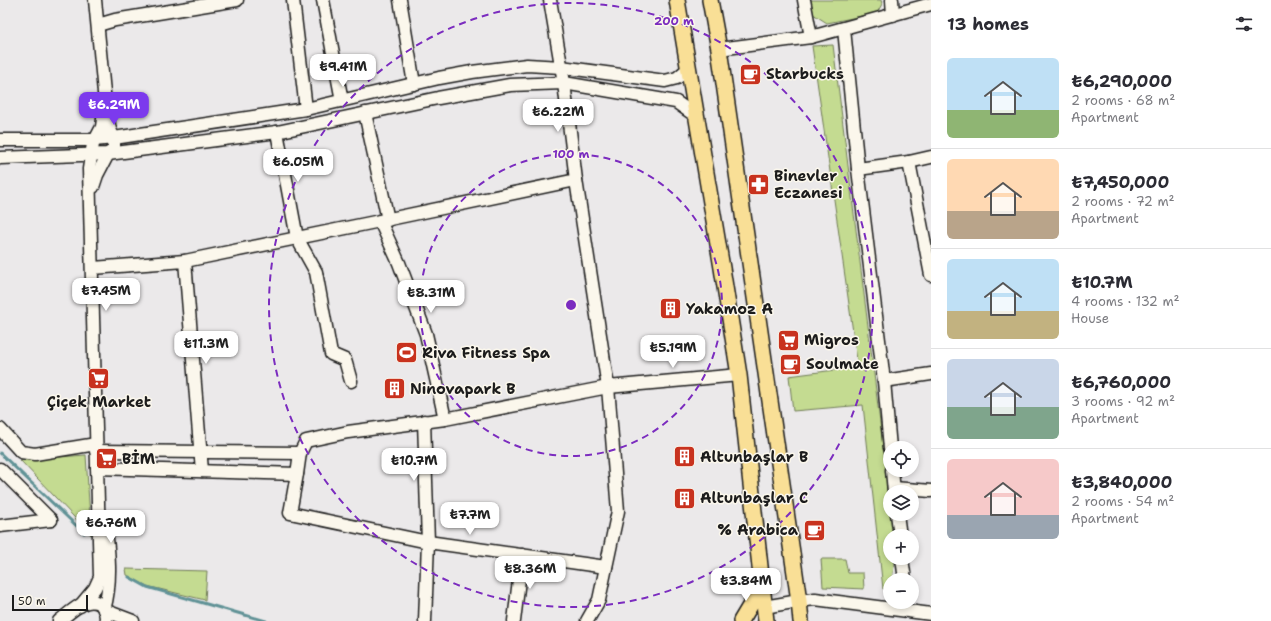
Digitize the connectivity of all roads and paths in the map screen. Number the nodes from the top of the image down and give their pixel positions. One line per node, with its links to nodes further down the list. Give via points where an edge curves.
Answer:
1 (95, 0): 13 (street)
2 (237, 0): 13 (street)
3 (293, 0): 23 (street)
4 (323, 0): 21 (street)
5 (400, 0): 20 (street)
6 (550, 0): 17 (street)
7 (677, 0): 18 (main road)
8 (710, 0): 16 (main road)
9 (804, 0): 15 (street)
10 (892, 0): 12 (street)
11 (931, 4): 12 (street)
12 (893, 15): 14 (street)
13 (98, 25): 22 (street)
14 (844, 29): 15 (street); 35 (street)
15 (810, 37): 16 (street)
16 (719, 49): 66 (main road)
17 (561, 67): 18 (street, via 665,81 677,78); 19 (street); 20 (street, via 527,65 472,72)
18 (689, 68): 25 (main road)
19 (564, 83): 24 (street, via 510,85); 25 (street, via 676,102); 36 (street)
20 (414, 84): 21 (street)
21 (342, 101): 23 (street)
22 (105, 103): 27 (street); 29 (street, via 102,127)
23 (306, 109): 27 (street)
24 (365, 113): 26 (street); 38 (street)
25 (696, 116): 44 (main road)
26 (277, 132): 31 (street); 39 (street)
27 (114, 138): 29 (street); 31 (street, via 114,149)
28 (0, 140): 29 (street)
29 (94, 140): 30 (street)
30 (92, 154): 31 (street); 33 (street); 37 (street)
31 (108, 154): 37 (street, via 97,175)
32 (931, 157): 34 (street)
33 (0, 158)
34 (909, 162): 35 (street); 42 (street)
35 (858, 169): 45 (street)
36 (576, 180): 38 (street); 47 (street)
37 (90, 197): 41 (street)
38 (384, 220): 39 (street); 48 (street, via 426,334)
39 (297, 238): 40 (street); 46 (street, via 316,272 331,354 345,360)
40 (185, 260): 41 (street); 53 (street)
41 (93, 268): 52 (street)
42 (931, 275)
43 (931, 374): 45 (street)
44 (739, 375): 47 (street); 65 (main road)
45 (884, 380): 51 (street)
46 (351, 381)
47 (608, 387): 48 (street); 64 (street, via 618,511)
48 (445, 419): 49 (street)
49 (424, 421): 54 (street, via 306,441); 62 (street)
50 (0, 429): 52 (street, via 20,452 35,454)
51 (889, 441)
52 (96, 448): 53 (street); 55 (street)
53 (201, 452): 54 (street); 57 (street)
54 (300, 453): 58 (street)
55 (97, 468): 57 (street); 68 (street, via 100,577 95,588); 72 (street, via 108,540 109,585)
56 (0, 469): 61 (street, via 51,520)
57 (202, 471): 58 (street)
58 (297, 474): 62 (street, via 290,513)
59 (919, 491): 60 (street)
60 (931, 491)
61 (0, 526)
62 (428, 542): 63 (street); 75 (street)
63 (522, 556): 64 (street); 76 (street)
64 (606, 567): 77 (street, via 599,600)
65 (762, 581): 70 (main road); 78 (main road)
66 (799, 601): 67 (street, via 815,599); 70 (street); 79 (main road)
67 (883, 604)
68 (80, 606): 72 (street, via 92,601 98,603 102,606); 73 (street)
69 (917, 609): 71 (street)
70 (765, 614): 78 (main road)
71 (931, 614)
72 (105, 616): 74 (street)
73 (59, 621)
74 (133, 621)
75 (425, 621)
76 (514, 621)
77 (587, 621)
78 (742, 621)
79 (801, 621)

